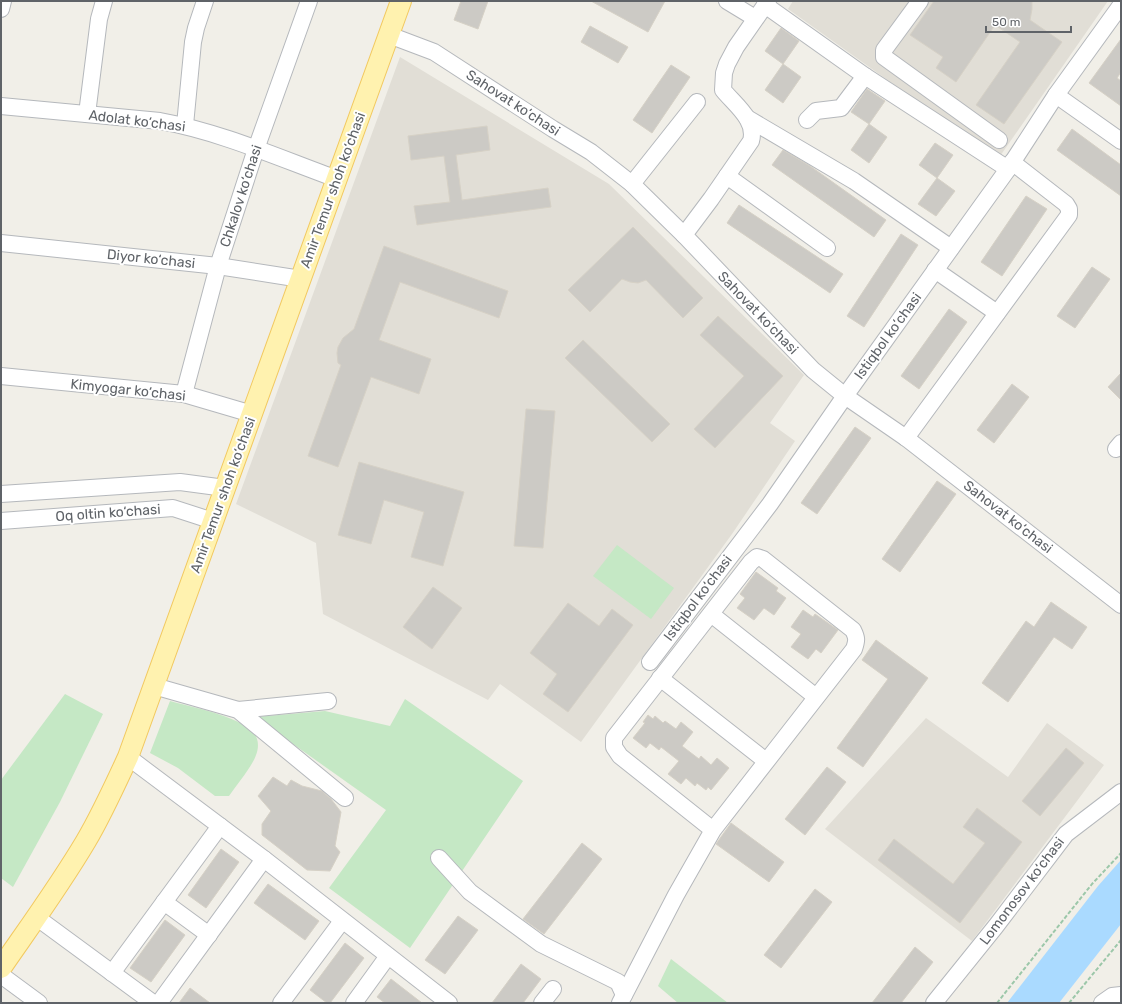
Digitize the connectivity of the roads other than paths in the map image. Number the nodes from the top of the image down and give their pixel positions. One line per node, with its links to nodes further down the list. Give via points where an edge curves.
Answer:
1 (3, 1): 10 (street)
2 (104, 1): 17 (street, via 99,19)
3 (206, 1): 20 (street, via 193,42)
4 (309, 1): 23 (street, Chkalov ko‘chasi)
5 (401, 1): 12 (main road, Amir Temur shoh ko‘chasi)
6 (727, 1): 11 (street)
7 (920, 1): 21 (street, via 884,50 884,57)
8 (766, 3): 11 (street); 13 (street)
9 (1121, 5): 14 (street, Istiqbol ko‘chasi)
10 (1, 8)
11 (755, 18): 18 (street, via 727,64 723,83 723,90)
12 (389, 35): 26 (main road, Amir Temur shoh ko‘chasi); 27 (street, Sahovat ko‘chasi, via 434,52 591,152)
13 (865, 76): 19 (street, via 841,108 816,111); 24 (street)
14 (1056, 95): 22 (street); 24 (street, Istiqbol ko‘chasi)
15 (697, 102): 27 (street)
16 (1, 106): 17 (street, Adolat ko‘chasi)
17 (87, 114): 20 (street, Adolat ko‘chasi)
18 (748, 118): 25 (street, via 752,129 751,141); 31 (street, via 854,181)
19 (807, 120)
20 (185, 125): 23 (street, Adolat ko‘chasi)
21 (999, 140)
22 (1121, 141)
23 (256, 149): 26 (street, Adolat ko‘chasi); 32 (street, Chkalov ko‘chasi)
24 (1010, 166): 31 (street, Istiqbol ko‘chasi); 35 (street, via 1066,204 1069,215)
25 (727, 176): 28 (street); 30 (street)
26 (337, 179): 34 (main road, Amir Temur shoh ko‘chasi)
27 (632, 184): 28 (street, Sahovat ko‘chasi)
28 (684, 234): 38 (street, Sahovat ko‘chasi, via 812,370)
29 (1, 243): 32 (street, Diyor ko‘chasi)
30 (827, 248)
31 (951, 248): 33 (street, Istiqbol ko‘chasi)
32 (218, 266): 34 (street, Diyor ko‘chasi); 37 (street, Chkalov ko‘chasi)
33 (935, 270): 35 (street); 38 (street, Istiqbol ko‘chasi)
34 (301, 279): 39 (main road, Amir Temur shoh ko‘chasi)
35 (997, 314): 40 (street)
36 (1, 376): 37 (street, Kimyogar ko‘chasi)
37 (184, 394): 39 (street, Kimyogar ko‘chasi)
38 (845, 396): 40 (street, Sahovat ko‘chasi); 47 (street, Istiqbol ko‘chasi, via 770,504)
39 (252, 414): 41 (main road, Amir Temur shoh ko‘chasi)
40 (906, 438): 45 (street, Sahovat ko‘chasi)
41 (225, 488): 42 (street, via 180,482); 44 (main road, Amir Temur shoh ko‘chasi)
42 (1, 494)
43 (1, 521): 44 (street, Oq oltin ko‘chasi, via 173,508)
44 (213, 521): 49 (main road, Amir Temur shoh ko‘chasi)
45 (1121, 604)
46 (711, 614): 48 (street); 50 (street); 50 (street, via 757,557 763,559 853,630 857,637 854,649)
47 (650, 662)
48 (660, 678): 54 (street); 58 (street, via 614,738 614,747 620,756)
49 (154, 686): 52 (street); 53 (main road, Amir Temur shoh ko‘chasi)
50 (816, 697): 54 (street)
51 (328, 701): 52 (street)
52 (238, 710): 56 (street)
53 (128, 757): 57 (street); 62 (main road, Amir Temur shoh ko‘chasi, via 86,840)
54 (766, 761): 58 (street)
55 (1121, 792): 79 (street, Lomonosov ko‘chasi, via 1066,834)
56 (345, 798)
57 (220, 826): 60 (street); 61 (street)
58 (713, 830): 71 (street)
59 (439, 858): 71 (street, via 470,892 541,944 618,982)
60 (264, 859): 63 (street); 64 (street)
61 (164, 902): 64 (street); 67 (street)
62 (36, 917): 66 (main road, Amir Temur shoh ko‘chasi); 67 (street)
63 (342, 921): 65 (street); 72 (street)
64 (209, 935): 75 (street)
65 (388, 956): 76 (street); 77 (street)
66 (1, 968)
67 (112, 973): 74 (street)
68 (1, 975): 73 (street)
69 (553, 989): 78 (street)
70 (1121, 995): 80 (street, via 1112,996)
71 (622, 999)
72 (289, 1000)
73 (39, 1003)
74 (153, 1003)
75 (159, 1003)
76 (354, 1003)
77 (449, 1003)
78 (542, 1003)
79 (934, 1003)
80 (1102, 1003)

